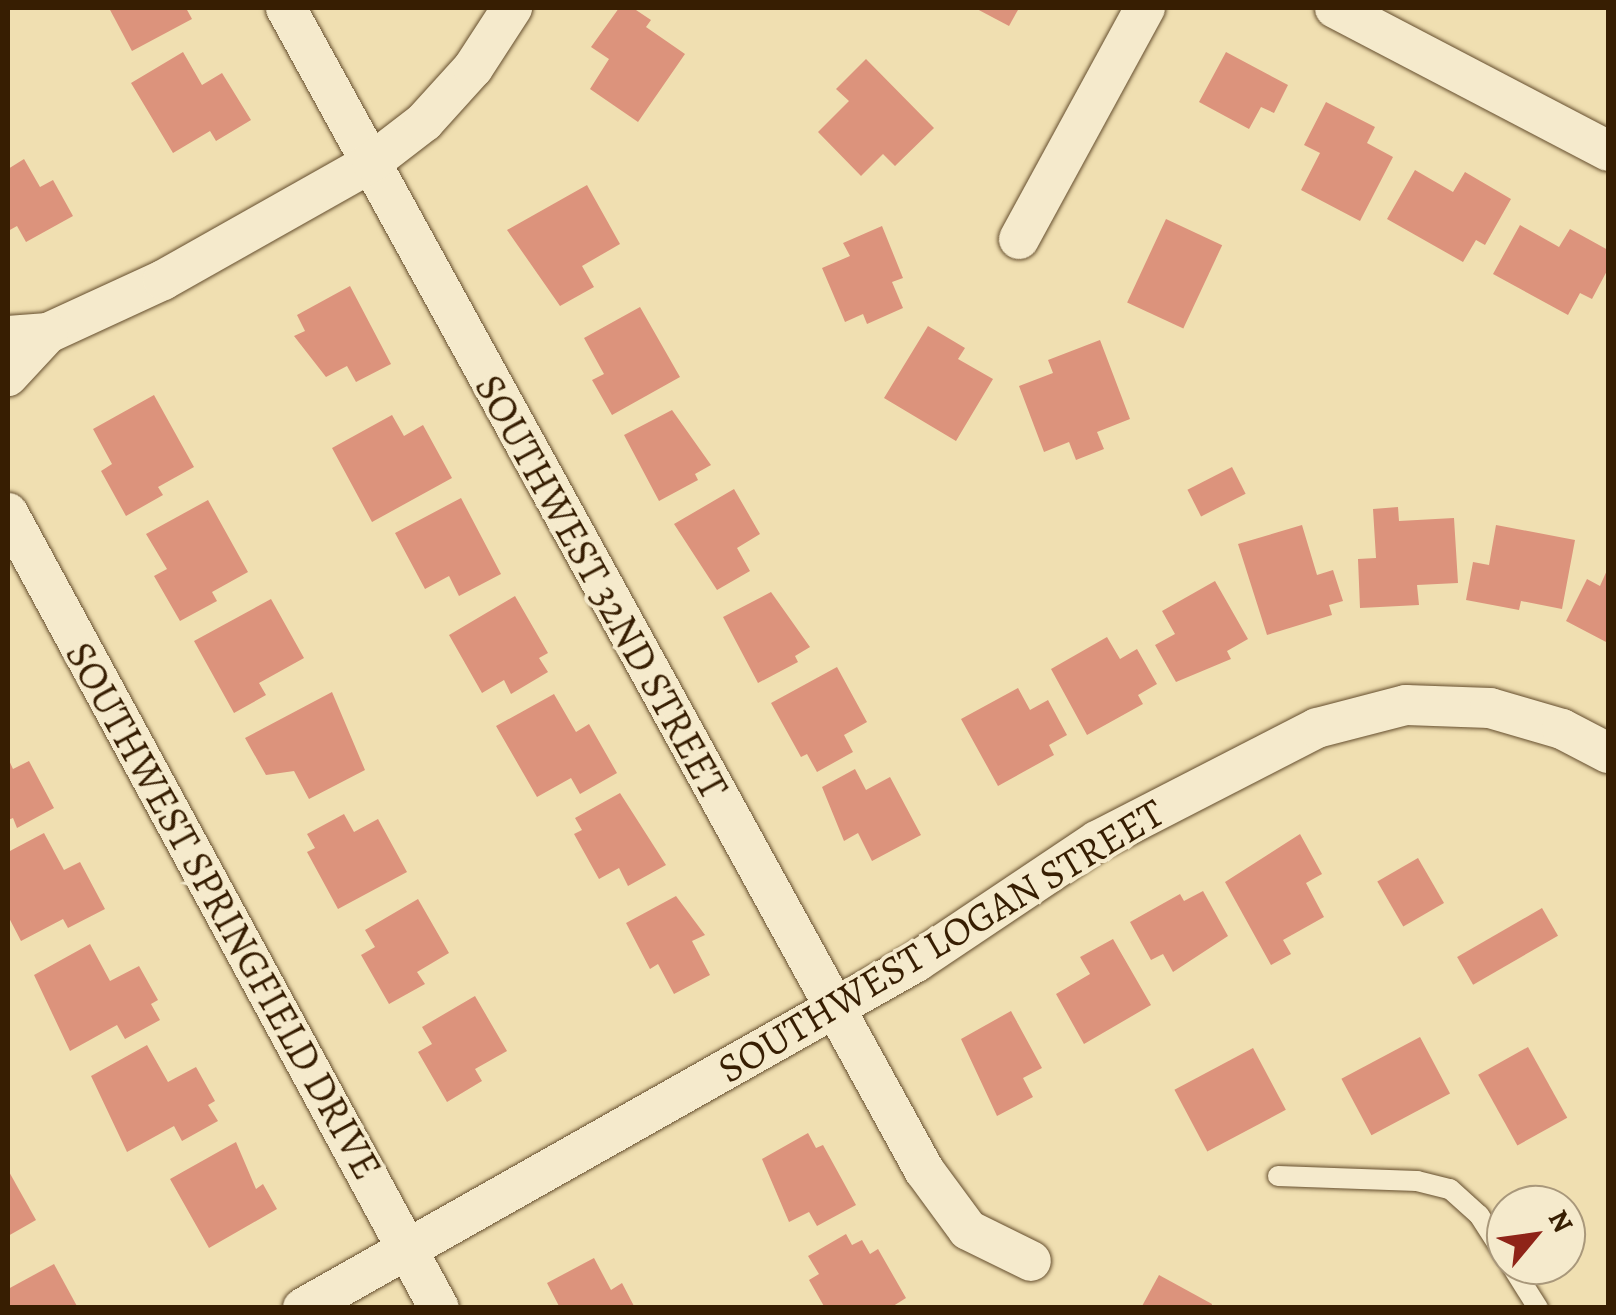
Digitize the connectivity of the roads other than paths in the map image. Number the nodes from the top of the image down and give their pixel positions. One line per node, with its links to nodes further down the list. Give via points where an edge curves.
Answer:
1 (286, 8): 6 (street, SOUTHWEST 32ND STREET)
2 (512, 8): 6 (street, via 424,122)
3 (1144, 8): 7 (street)
4 (1335, 8): 5 (street)
5 (1608, 150)
6 (372, 162): 8 (street, via 163,280); 13 (street, SOUTHWEST 32ND STREET)
7 (1019, 239)
8 (48, 332): 9 (street); 10 (street)
9 (8, 336)
10 (8, 376)
11 (8, 513): 16 (street, SOUTHWEST SPRINGFIELD DRIVE)
12 (1608, 754): 13 (street, SOUTHWEST LOGAN STREET, via 1562,729 1490,708 1406,705 1317,728 1098,841)
13 (834, 1010): 16 (street, SOUTHWEST LOGAN STREET); 17 (street, SOUTHWEST 32ND STREET, via 952,1212 968,1230)
14 (1278, 1176): 15 (lane, via 1417,1181 1450,1189)
15 (1486, 1226)
16 (410, 1250): 19 (street, SOUTHWEST LOGAN STREET); 20 (street, SOUTHWEST SPRINGFIELD DRIVE)
17 (1030, 1261)
18 (1524, 1285): 21 (lane)
19 (303, 1308)
20 (439, 1308)
21 (1538, 1308)

